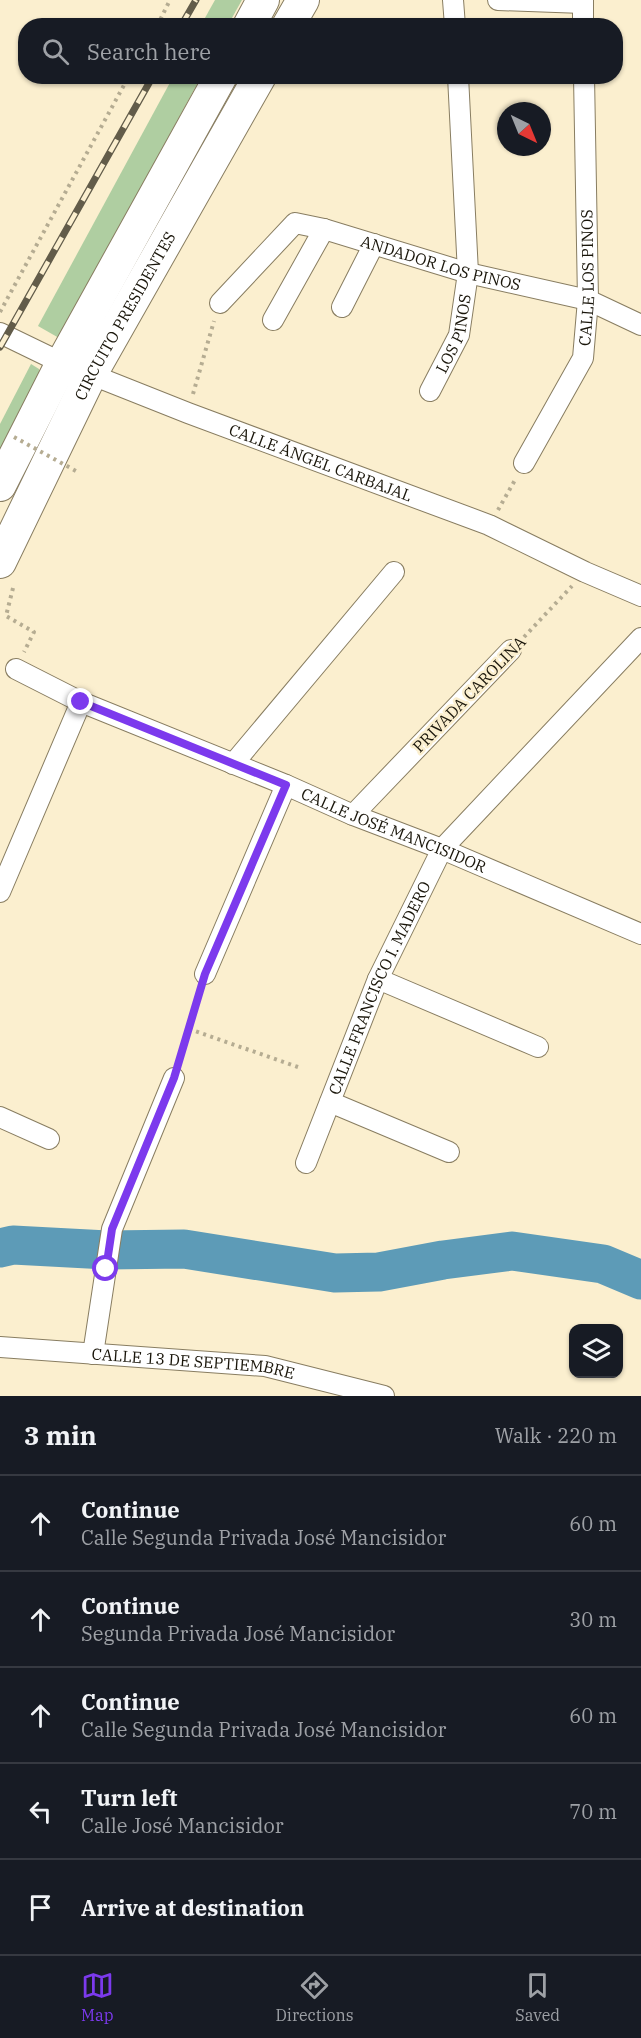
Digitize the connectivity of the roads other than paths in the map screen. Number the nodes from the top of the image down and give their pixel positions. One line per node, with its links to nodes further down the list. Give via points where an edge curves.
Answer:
1 (263, 0): 6 (main road)
2 (303, 0): 7 (main road)
3 (453, 0): 8 (street)
4 (498, 0): 5 (street)
5 (582, 2): 9 (street)
6 (253, 18)
7 (293, 18)
8 (454, 18)
9 (583, 18)
10 (217, 84): 23 (main road, CIRCUITO PRESIDENTES)
11 (255, 84): 24 (main road, CIRCUITO PRESIDENTES)
12 (458, 84): 16 (street)
13 (584, 84): 17 (street, CALLE LOS PINOS)
14 (324, 229): 15 (street, ANDADOR LOS PINOS); 18 (street, ANDADOR LOS PINOS, via 295,223); 20 (street)
15 (374, 244): 16 (street, ANDADOR LOS PINOS); 19 (street)
16 (468, 273): 17 (street, ANDADOR LOS PINOS); 25 (street, LOS PINOS, via 459,335)
17 (588, 300): 21 (street, ANDADOR LOS PINOS); 26 (street, CALLE LOS PINOS, via 583,358)
18 (220, 303)
19 (342, 307)
20 (273, 320)
21 (641, 325)
22 (0, 333): 23 (street, CALLE ÁNGEL CARBAJAL)
23 (62, 363): 24 (street, CALLE ÁNGEL CARBAJAL); 27 (main road, CIRCUITO PRESIDENTES)
24 (91, 374): 29 (main road, CIRCUITO PRESIDENTES); 30 (street, CALLE ÁNGEL CARBAJAL, via 489,525)
25 (430, 391)
26 (524, 463)
27 (0, 485)
28 (394, 572): 35 (street)
29 (7, 575)
30 (641, 596)
31 (641, 638): 38 (street, CALLE FRANCISCO I. MADERO)
32 (511, 650): 37 (street, PRIVADA CAROLINA)
33 (16, 669): 34 (street, CALLE JOSÉ MANCISIDOR)
34 (81, 702): 35 (street, CALLE JOSÉ MANCISIDOR); 39 (street)
35 (233, 764): 36 (street, CALLE JOSÉ MANCISIDOR)
36 (286, 785): 37 (street, CALLE JOSÉ MANCISIDOR); 41 (street)
37 (353, 815): 38 (street, CALLE JOSÉ MANCISIDOR)
38 (442, 849): 40 (street, CALLE JOSÉ MANCISIDOR); 42 (street, CALLE FRANCISCO I. MADERO)
39 (0, 892)
40 (641, 934)
41 (205, 974)
42 (378, 979): 43 (street); 45 (street, CALLE FRANCISCO I. MADERO)
43 (538, 1047)
44 (174, 1078): 51 (street, via 112,1229)
45 (330, 1102): 48 (street); 49 (street, CALLE FRANCISCO I. MADERO)
46 (0, 1117): 47 (street)
47 (49, 1139)
48 (449, 1152)
49 (306, 1162)
50 (0, 1347): 51 (street, CALLE 13 DE SEPTIEMBRE)
51 (93, 1354): 52 (street, CALLE 13 DE SEPTIEMBRE, via 265,1366)
52 (384, 1396)

